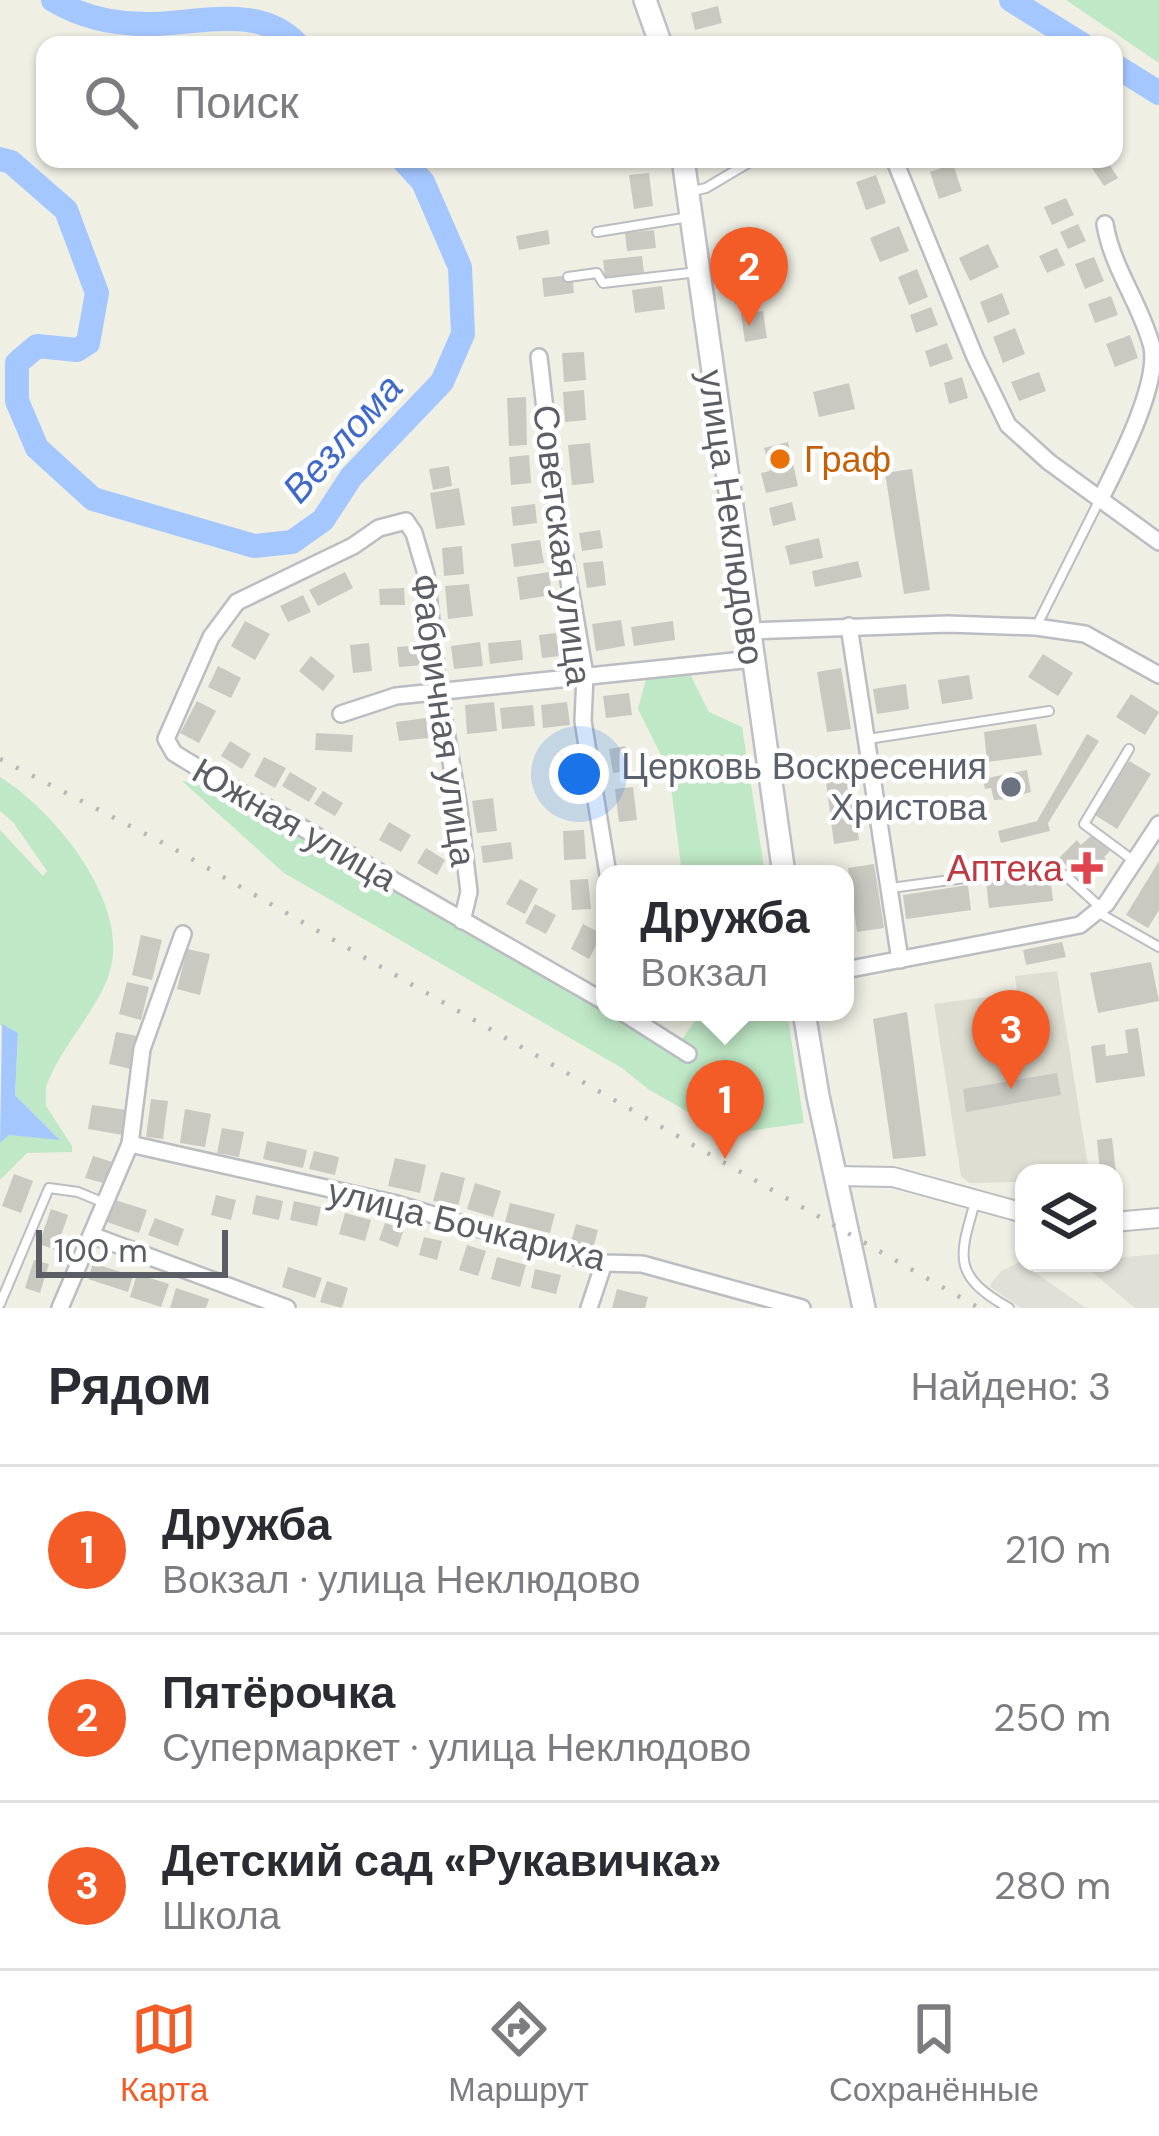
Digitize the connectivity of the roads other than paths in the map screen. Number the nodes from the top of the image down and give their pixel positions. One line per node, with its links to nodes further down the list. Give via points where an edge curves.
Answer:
1 (645, 0): 2 (main road)
2 (658, 36)
3 (683, 168): 6 (main road, улица Неклюдово)
4 (740, 168): 6 (lane)
5 (898, 168): 13 (street, via 1003,418)
6 (687, 193): 7 (main road, улица Неклюдово)
7 (690, 217): 9 (lane); 10 (main road, улица Неклюдово)
8 (1105, 224): 13 (street, via 1154,352 1154,377)
9 (597, 232)
10 (698, 272): 11 (lane, via 603,283 597,274); 18 (main road, улица Неклюдово)
11 (568, 277)
12 (539, 357): 21 (street, Советская улица)
13 (1101, 498): 15 (street); 17 (lane)
14 (406, 521): 22 (street, Фабричная улица, via 426,574); 33 (street, Южная улица, via 237,602 211,637 166,739 200,769)
15 (1159, 542)
16 (849, 626): 17 (street); 18 (street); 25 (street)
17 (1036, 626): 20 (street, via 1085,634)
18 (749, 632): 19 (main road, улица Неклюдово)
19 (753, 659): 21 (street); 30 (main road, улица Неклюдово)
20 (1159, 674)
21 (584, 675): 22 (street); 29 (street, Советская улица, via 582,712)
22 (442, 692): 24 (street, via 373,700); 33 (street, Фабричная улица, via 469,892)
23 (1049, 711): 25 (lane)
24 (340, 714)
25 (866, 740): 31 (street)
26 (1130, 749): 28 (lane, via 1084,824)
27 (1159, 824): 28 (street)
28 (1135, 862): 32 (street)
29 (607, 865)
30 (783, 865)
31 (889, 888): 32 (lane, via 1045,868 1065,875); 36 (street)
32 (1100, 910): 35 (lane); 36 (street, via 1057,932)
33 (462, 921): 38 (street, Южная улица)
34 (183, 934): 42 (street, via 142,1049)
35 (1159, 947)
36 (900, 960): 37 (street)
37 (854, 968)
38 (596, 997)
39 (636, 1021): 41 (street)
40 (806, 1021): 43 (main road)
41 (688, 1054)
42 (130, 1144): 45 (street); 50 (street, улица Бочкариха, via 397,1204)
43 (835, 1176): 44 (street, via 893,1177); 56 (main road)
44 (977, 1198): 46 (street); 57 (lane, via 963,1262 982,1293)
45 (104, 1202): 49 (street); 51 (lane, via 50,1188)
46 (1015, 1211)
47 (1159, 1218): 48 (street)
48 (1123, 1221)
49 (94, 1236): 52 (street); 53 (street)
50 (604, 1263): 54 (street); 55 (street, улица Бочкариха, via 642,1264)
51 (0, 1304)
52 (60, 1308)
53 (287, 1308)
54 (590, 1308)
55 (802, 1308)
56 (864, 1308)
57 (1009, 1308)

